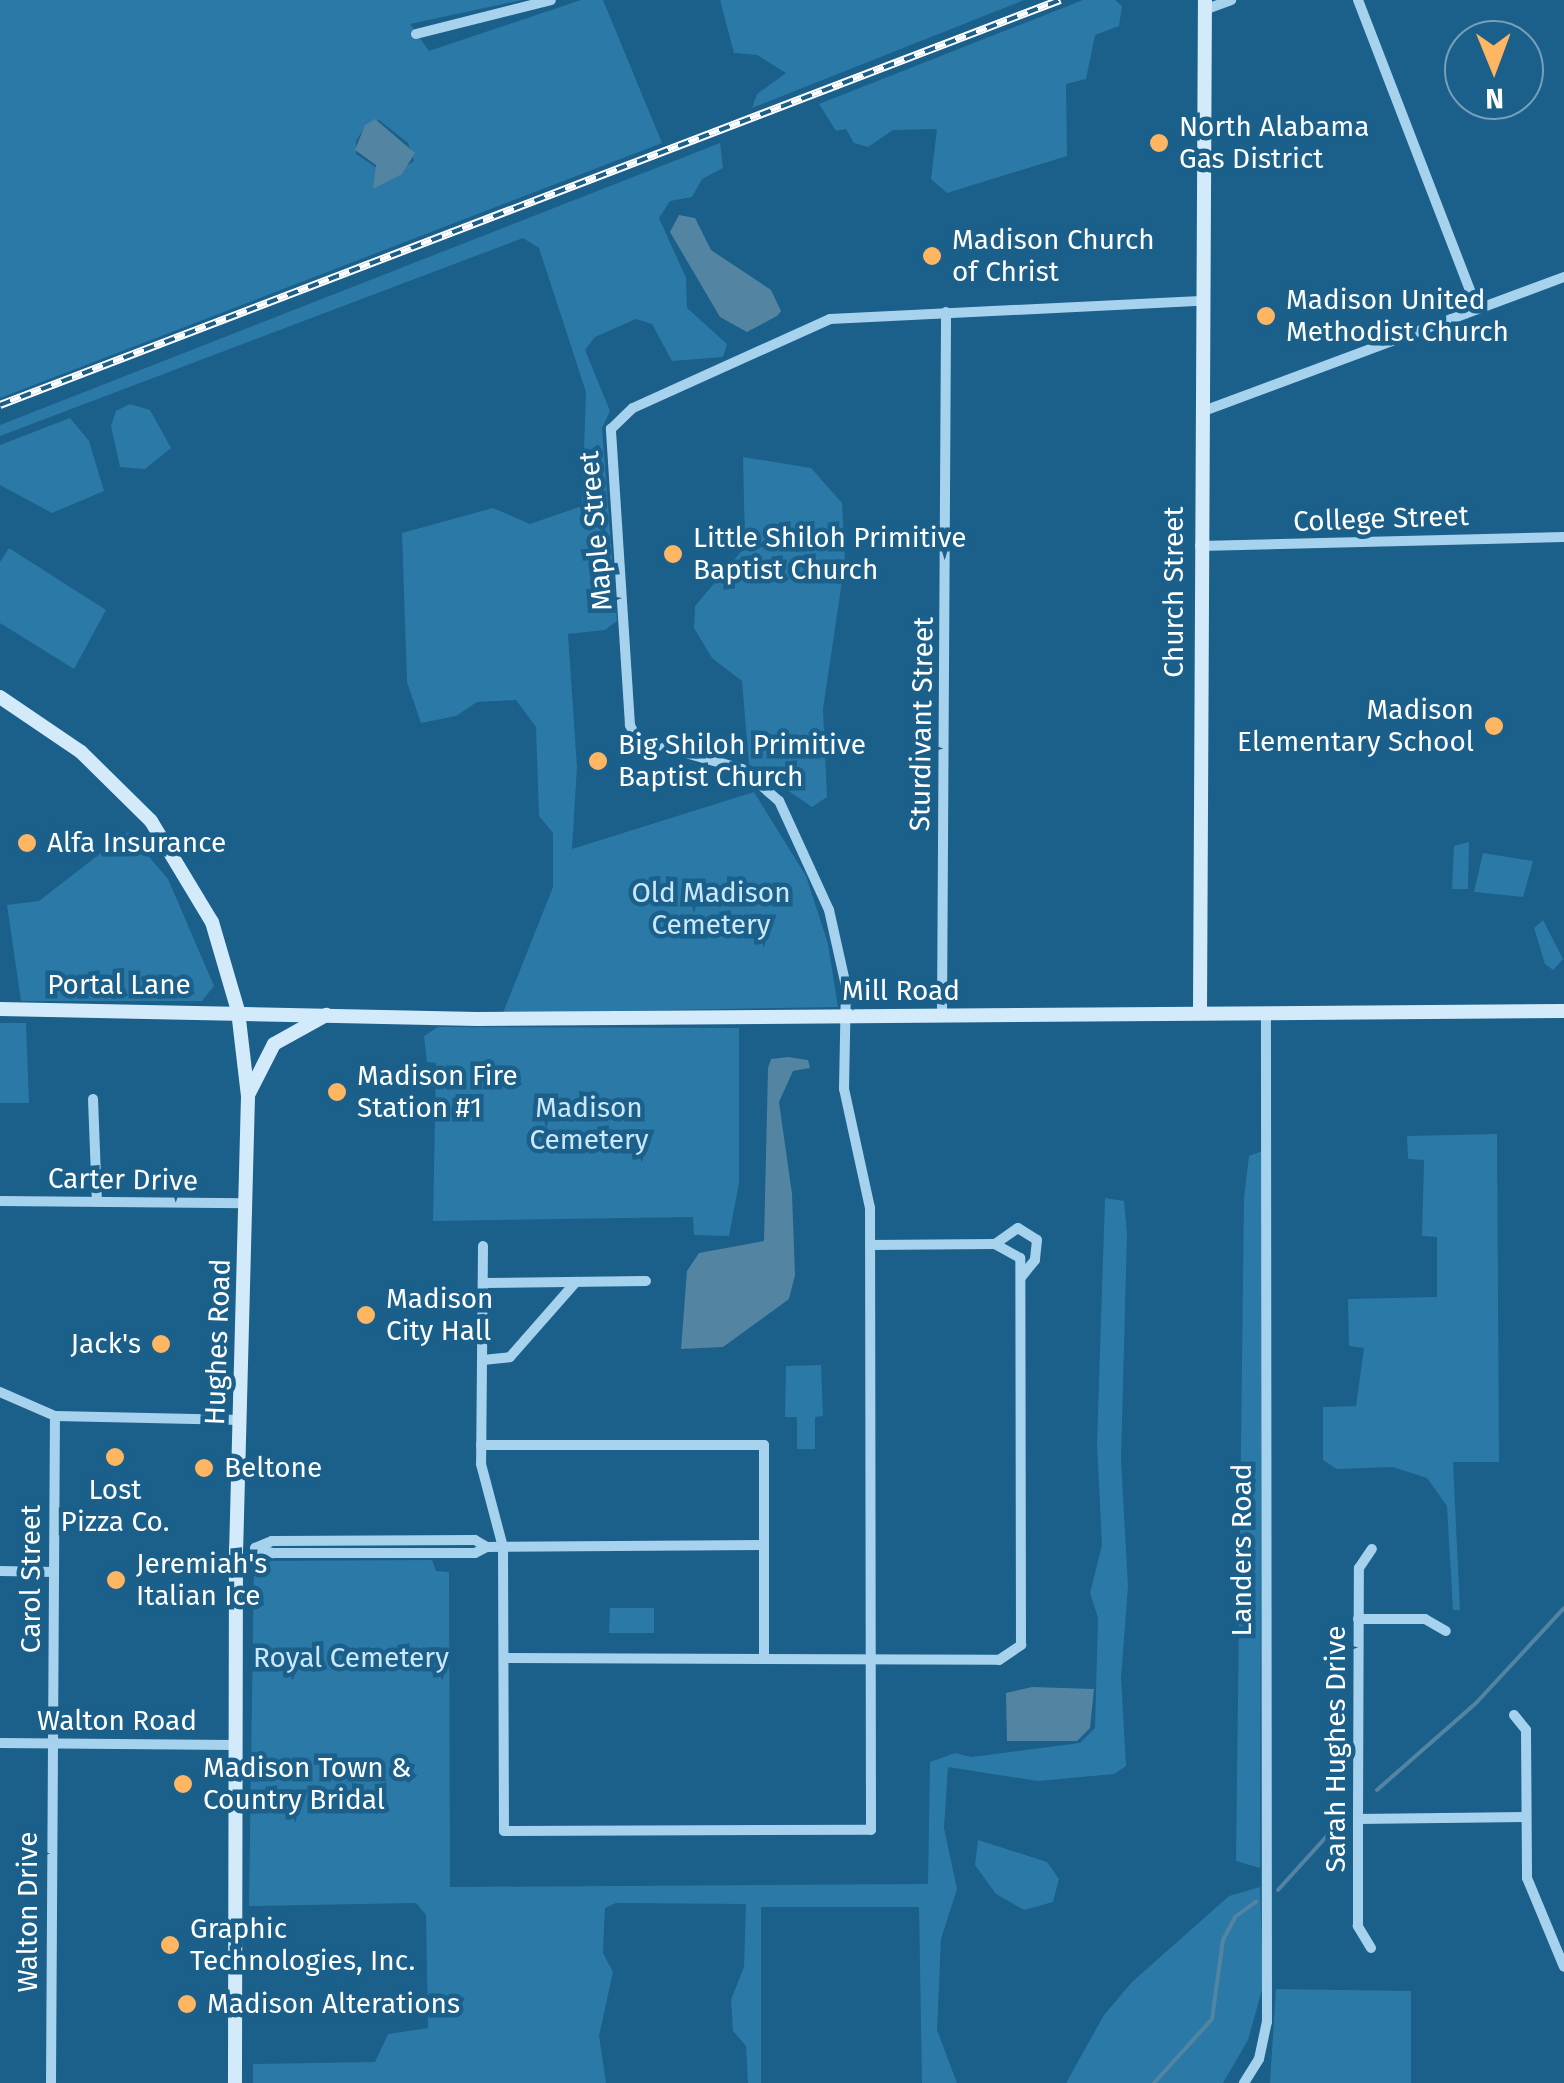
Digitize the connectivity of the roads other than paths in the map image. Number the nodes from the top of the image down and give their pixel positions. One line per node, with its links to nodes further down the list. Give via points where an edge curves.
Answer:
1 (552, 0): 5 (street)
2 (1231, 0): 4 (street)
3 (1358, 0): 8 (street)
4 (1204, 5): 7 (street, Church Street)
5 (416, 34)
6 (1564, 276): 8 (street)
7 (1201, 301): 9 (street, Maple Street); 10 (street, Church Street)
8 (1477, 308): 10 (street)
9 (946, 312): 20 (street, Maple Street, via 830,320 633,408 611,429 630,725 637,739 742,769 780,801 829,910); 21 (street, Sturdivant Street)
10 (1201, 412): 12 (street, Church Street)
11 (1564, 537): 12 (street, College Street)
12 (1199, 546): 17 (street, Church Street)
13 (0, 697): 15 (street, Hughes Road, via 81,752 152,821 212,922)
14 (0, 1010): 15 (street, Portal Lane)
15 (238, 1010): 16 (street, Mill Road); 22 (street, Hughes Road)
16 (333, 1012): 20 (street, Mill Road); 22 (street, via 274,1044)
17 (1200, 1012): 18 (street, Mill Road); 21 (street, Mill Road)
18 (1266, 1012): 19 (street, Mill Road); 60 (street, Landers Road, via 1267,2022 1259,2059)
19 (1564, 1012)
20 (846, 1016): 21 (street, Mill Road); 28 (street, via 844,1089 870,1208)
21 (942, 1016)
22 (248, 1096): 26 (street, Hughes Road)
23 (93, 1099): 25 (street)
24 (0, 1200): 25 (street, Carter Drive)
25 (97, 1202): 26 (street, Carter Drive)
26 (246, 1204): 37 (street, Hughes Road)
27 (996, 1244): 28 (street); 30 (street, via 1015,1251); 30 (street, via 1018,1228 1037,1240 1035,1260)
28 (870, 1245): 49 (street)
29 (484, 1246): 32 (street)
30 (1022, 1276): 49 (street, via 1021,1644 999,1660)
31 (646, 1281): 33 (street)
32 (484, 1282): 33 (street); 34 (street)
33 (576, 1282): 34 (street, via 510,1357)
34 (483, 1360): 38 (street)
35 (0, 1392): 36 (street)
36 (55, 1416): 37 (street); 44 (street, Carol Street)
37 (241, 1420): 41 (street, Hughes Road)
38 (482, 1444): 39 (street, via 764,1444); 40 (street)
39 (763, 1545): 40 (street); 47 (street)
40 (503, 1547): 41 (street, via 475,1540 397,1547 272,1541); 48 (street)
41 (236, 1548): 53 (street, Hughes Road)
42 (1372, 1549): 45 (street, Sarah Hughes Drive, via 1359,1568)
43 (0, 1570): 44 (street)
44 (54, 1572): 51 (street, Carol Street)
45 (1358, 1619): 46 (street, via 1425,1619); 55 (street, Sarah Hughes Drive)
46 (1446, 1631)
47 (764, 1657): 48 (street); 49 (street)
48 (505, 1658): 49 (street, via 504,1832 871,1830)
49 (872, 1658)
50 (1514, 1715): 54 (street, via 1526,1730)
51 (53, 1742): 52 (street, Walton Road); 53 (street, Walton Road); 58 (street, Walton Drive)
52 (0, 1743)
53 (234, 1745): 59 (street, Hughes Road)
54 (1526, 1817): 55 (street); 57 (street, via 1527,1878)
55 (1358, 1818): 56 (street, Sarah Hughes Drive, via 1358,1926)
56 (1371, 1948)
57 (1564, 1967)
58 (51, 2083)
59 (235, 2083)
60 (1244, 2083)

